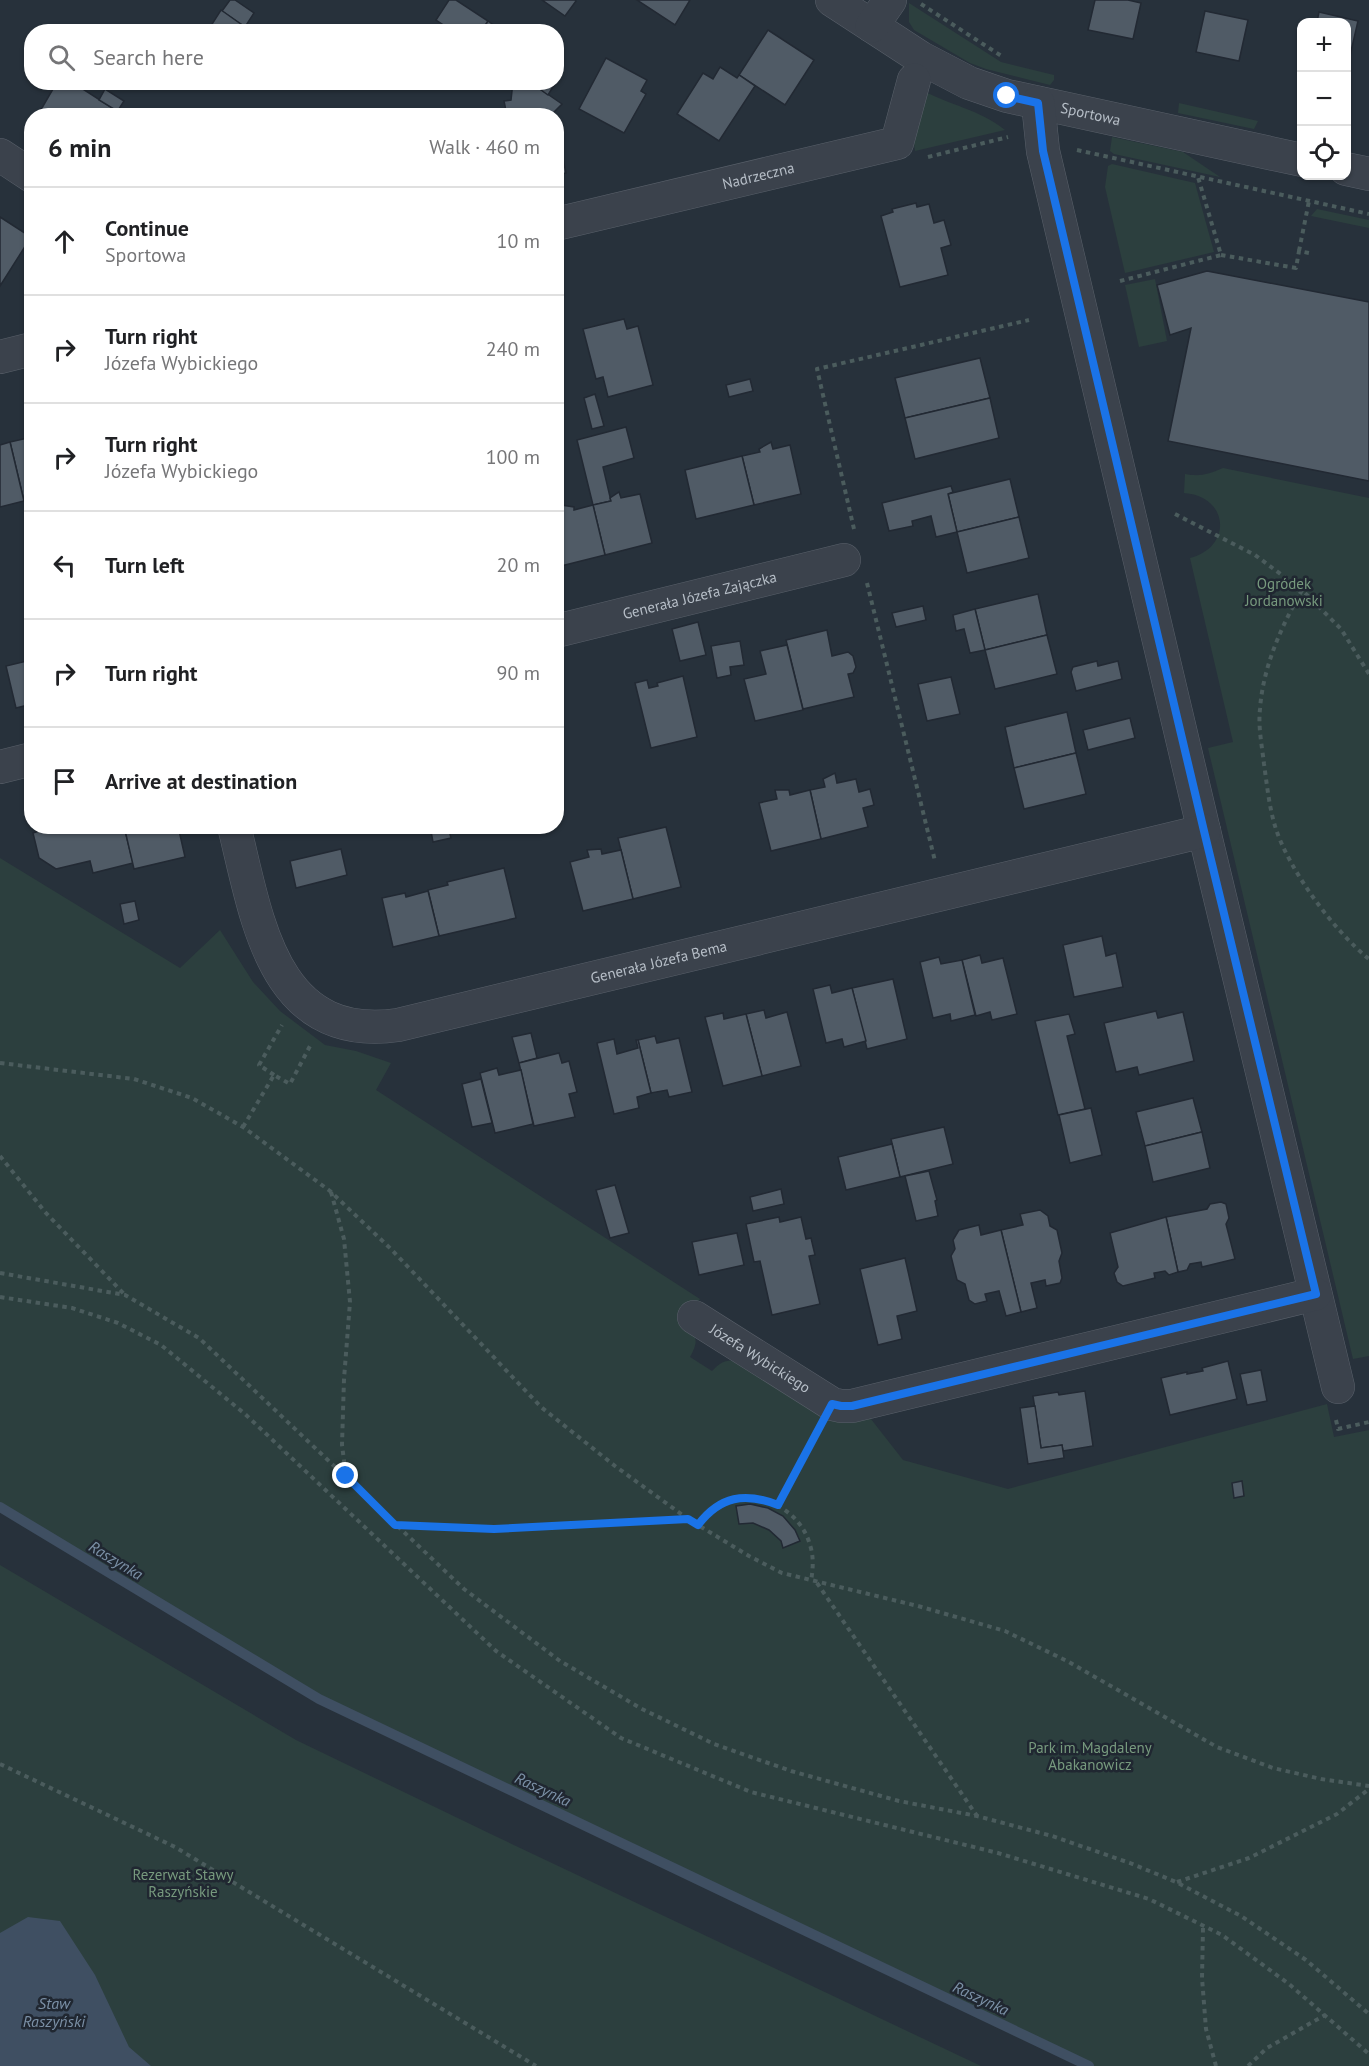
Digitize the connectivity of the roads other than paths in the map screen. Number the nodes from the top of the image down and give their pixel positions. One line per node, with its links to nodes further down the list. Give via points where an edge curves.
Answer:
1 (832, 0): 2 (street, Sportowa)
2 (881, 13): 4 (street, Sportowa, via 921,58 969,83)
3 (914, 80): 10 (street, Nadrzeczna, via 897,143)
4 (1038, 103): 6 (street, Sportowa); 17 (street, via 1046,162)
5 (0, 155): 8 (street)
6 (1297, 159)
7 (1351, 170): 9 (street)
8 (24, 171)
9 (1369, 174)
10 (564, 222)
11 (24, 352): 12 (street)
12 (0, 357)
13 (855, 557): 14 (street, Generała Józefa Zajączka)
14 (564, 629)
15 (24, 761): 16 (street)
16 (0, 766)
17 (1204, 831): 18 (street, Generała Józefa Bema, via 374,1028 331,1020 295,992 276,968 259,927); 19 (street)
18 (236, 834)
19 (1316, 1294): 20 (street, Józefa Wybickiego, via 852,1406 832,1404); 21 (street)
20 (694, 1317)
21 (1338, 1387)

